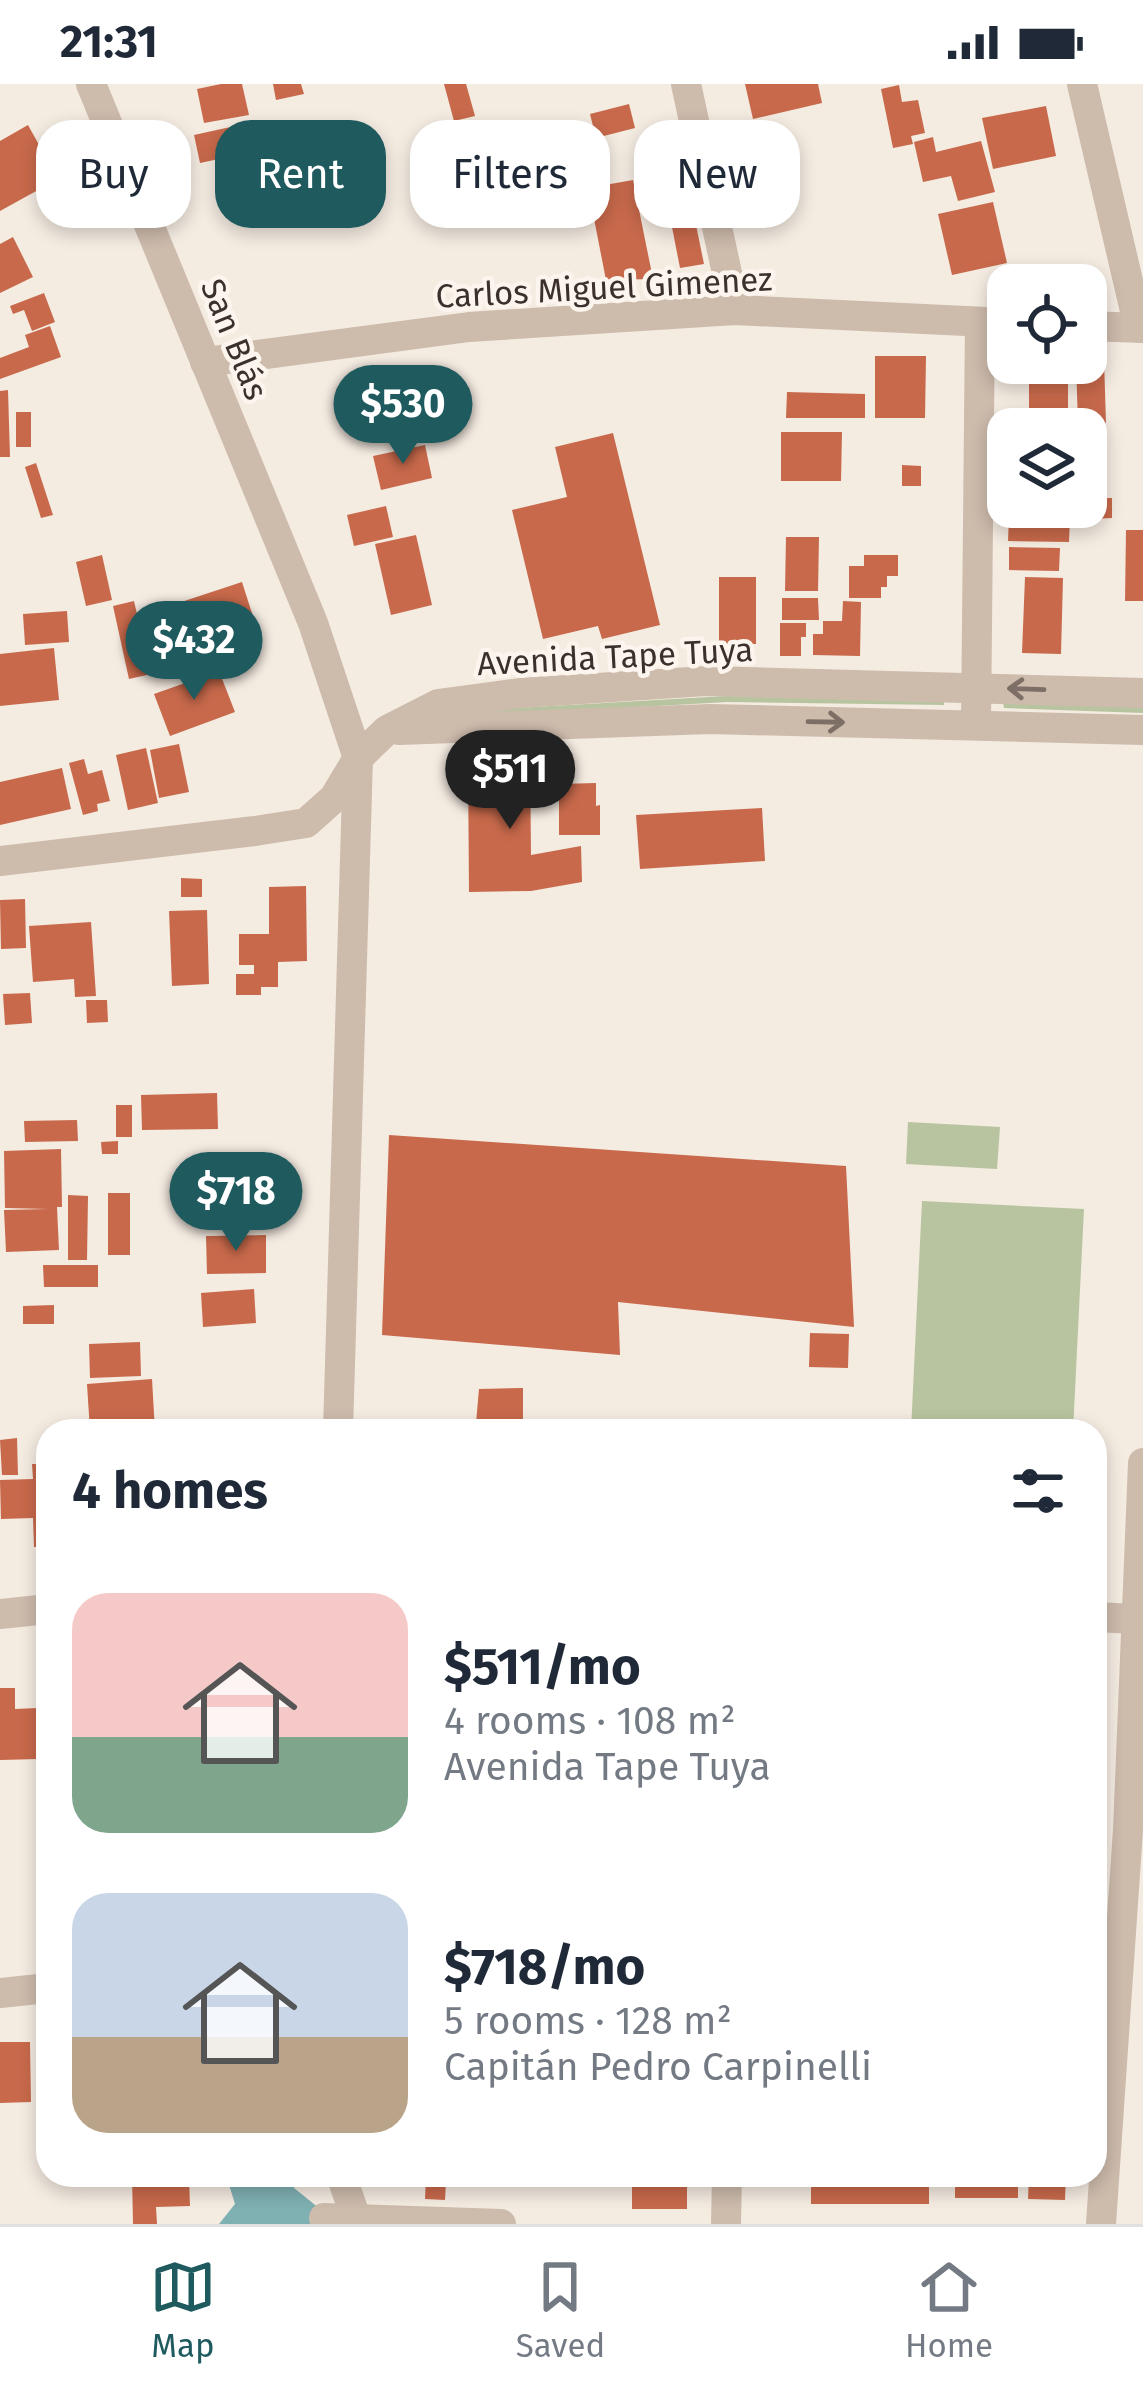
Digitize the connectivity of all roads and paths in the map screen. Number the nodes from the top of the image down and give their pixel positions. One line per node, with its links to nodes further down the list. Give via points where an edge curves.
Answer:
1 (91, 84): 8 (street, San Blás)
2 (686, 84): 4 (street)
3 (1082, 84): 7 (street)
4 (735, 310): 5 (street, Carlos Miguel Gimenez); 8 (street, Carlos Miguel Gimenez, via 469,327)
5 (987, 322)
6 (1107, 327): 7 (street)
7 (1141, 328)
8 (205, 362): 15 (street, San Blás, via 313,623)
9 (991, 384): 10 (street)
10 (978, 688): 11 (street, Avenida Tape Tuya, one-way to 10); 12 (street); 13 (street, Avenida Tape Tuya, via 706,681 520,692 438,704)
11 (1143, 693)
12 (976, 725): 13 (street, one-way to 12, via 710,719); 14 (street)
13 (387, 730): 15 (street, Avenida Tape Tuya)
14 (1143, 730)
15 (358, 758): 16 (street, Avenida Tape Tuya, via 334,798 306,823); 17 (street)
16 (0, 861)
17 (338, 1419)
18 (1143, 1463): 22 (street)
19 (36, 1610): 20 (street)
20 (0, 1614)
21 (1107, 1618): 22 (street)
22 (1135, 1619): 23 (street)
23 (1136, 1830): 26 (street)
24 (36, 1989): 25 (street)
25 (0, 1993)
26 (1107, 2156)
27 (335, 2187): 31 (street)
28 (344, 2187): 32 (street)
29 (727, 2187): 34 (street)
30 (1104, 2187): 35 (street)
31 (324, 2221): 32 (street)
32 (359, 2222): 33 (street)
33 (501, 2224)
34 (726, 2224)
35 (1101, 2224)

